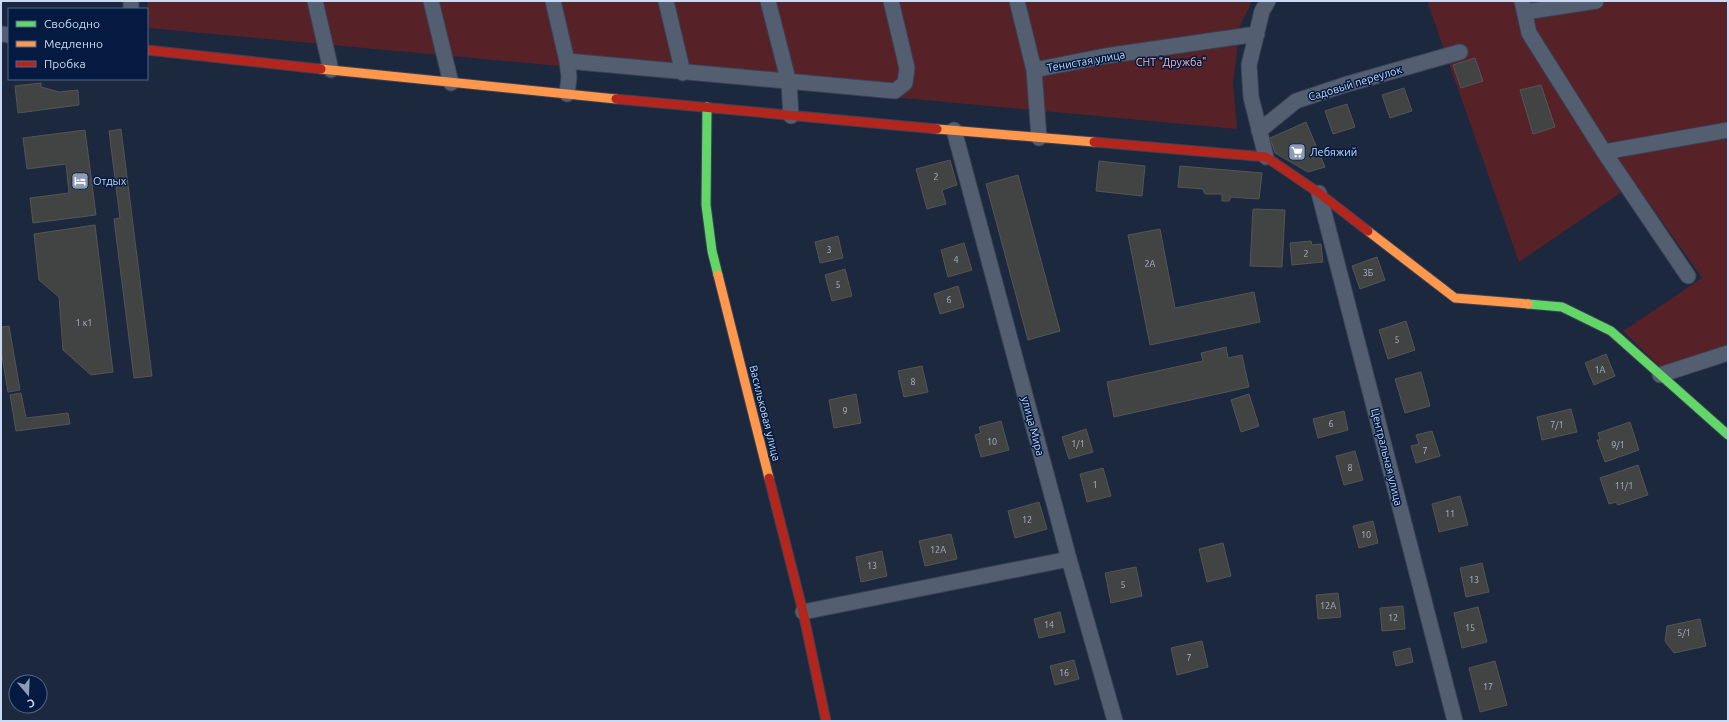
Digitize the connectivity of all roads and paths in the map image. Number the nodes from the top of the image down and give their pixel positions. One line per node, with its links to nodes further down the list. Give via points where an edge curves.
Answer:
1 (315, 1): 15 (street)
2 (431, 1): 18 (street)
3 (553, 1): 14 (street)
4 (666, 1): 17 (street)
5 (768, 1): 19 (street)
6 (890, 1): 19 (street, via 907,68 905,83 895,92)
7 (1017, 1): 16 (street)
8 (1268, 1): 11 (street, via 1262,11)
9 (1596, 1): 10 (street)
10 (1524, 7): 27 (street, via 1529,33)
11 (1257, 34): 16 (street, Тенистая улица, via 1105,56); 25 (street, via 1249,65 1251,97)
12 (148, 50): 15 (street)
13 (1460, 52): 25 (street, Садовый переулок, via 1296,101)
14 (567, 61): 17 (street); 20 (street)
15 (331, 70): 18 (street)
16 (1034, 70): 26 (street)
17 (684, 73): 19 (street)
18 (451, 83): 20 (street)
19 (788, 83): 22 (street)
20 (567, 94): 21 (street)
21 (708, 107): 22 (street); 35 (street, Васильковая улица, via 706,206 712,251)
22 (791, 116): 23 (street)
23 (954, 130): 26 (street); 34 (street, улица Мира)
24 (1728, 130): 27 (street)
25 (1259, 131): 28 (street)
26 (1039, 138): 28 (street)
27 (1604, 152): 30 (street)
28 (1266, 157): 29 (street)
29 (1319, 193): 32 (street, via 1455,298 1562,307 1611,331); 38 (street, Центральная улица)
30 (1688, 276)
31 (1728, 353): 32 (street)
32 (1660, 375): 33 (street)
33 (1728, 435)
34 (1069, 559): 35 (street); 37 (street, улица Мира)
35 (803, 612): 36 (street, Васильковая улица)
36 (826, 721)
37 (1115, 721)
38 (1455, 721)

